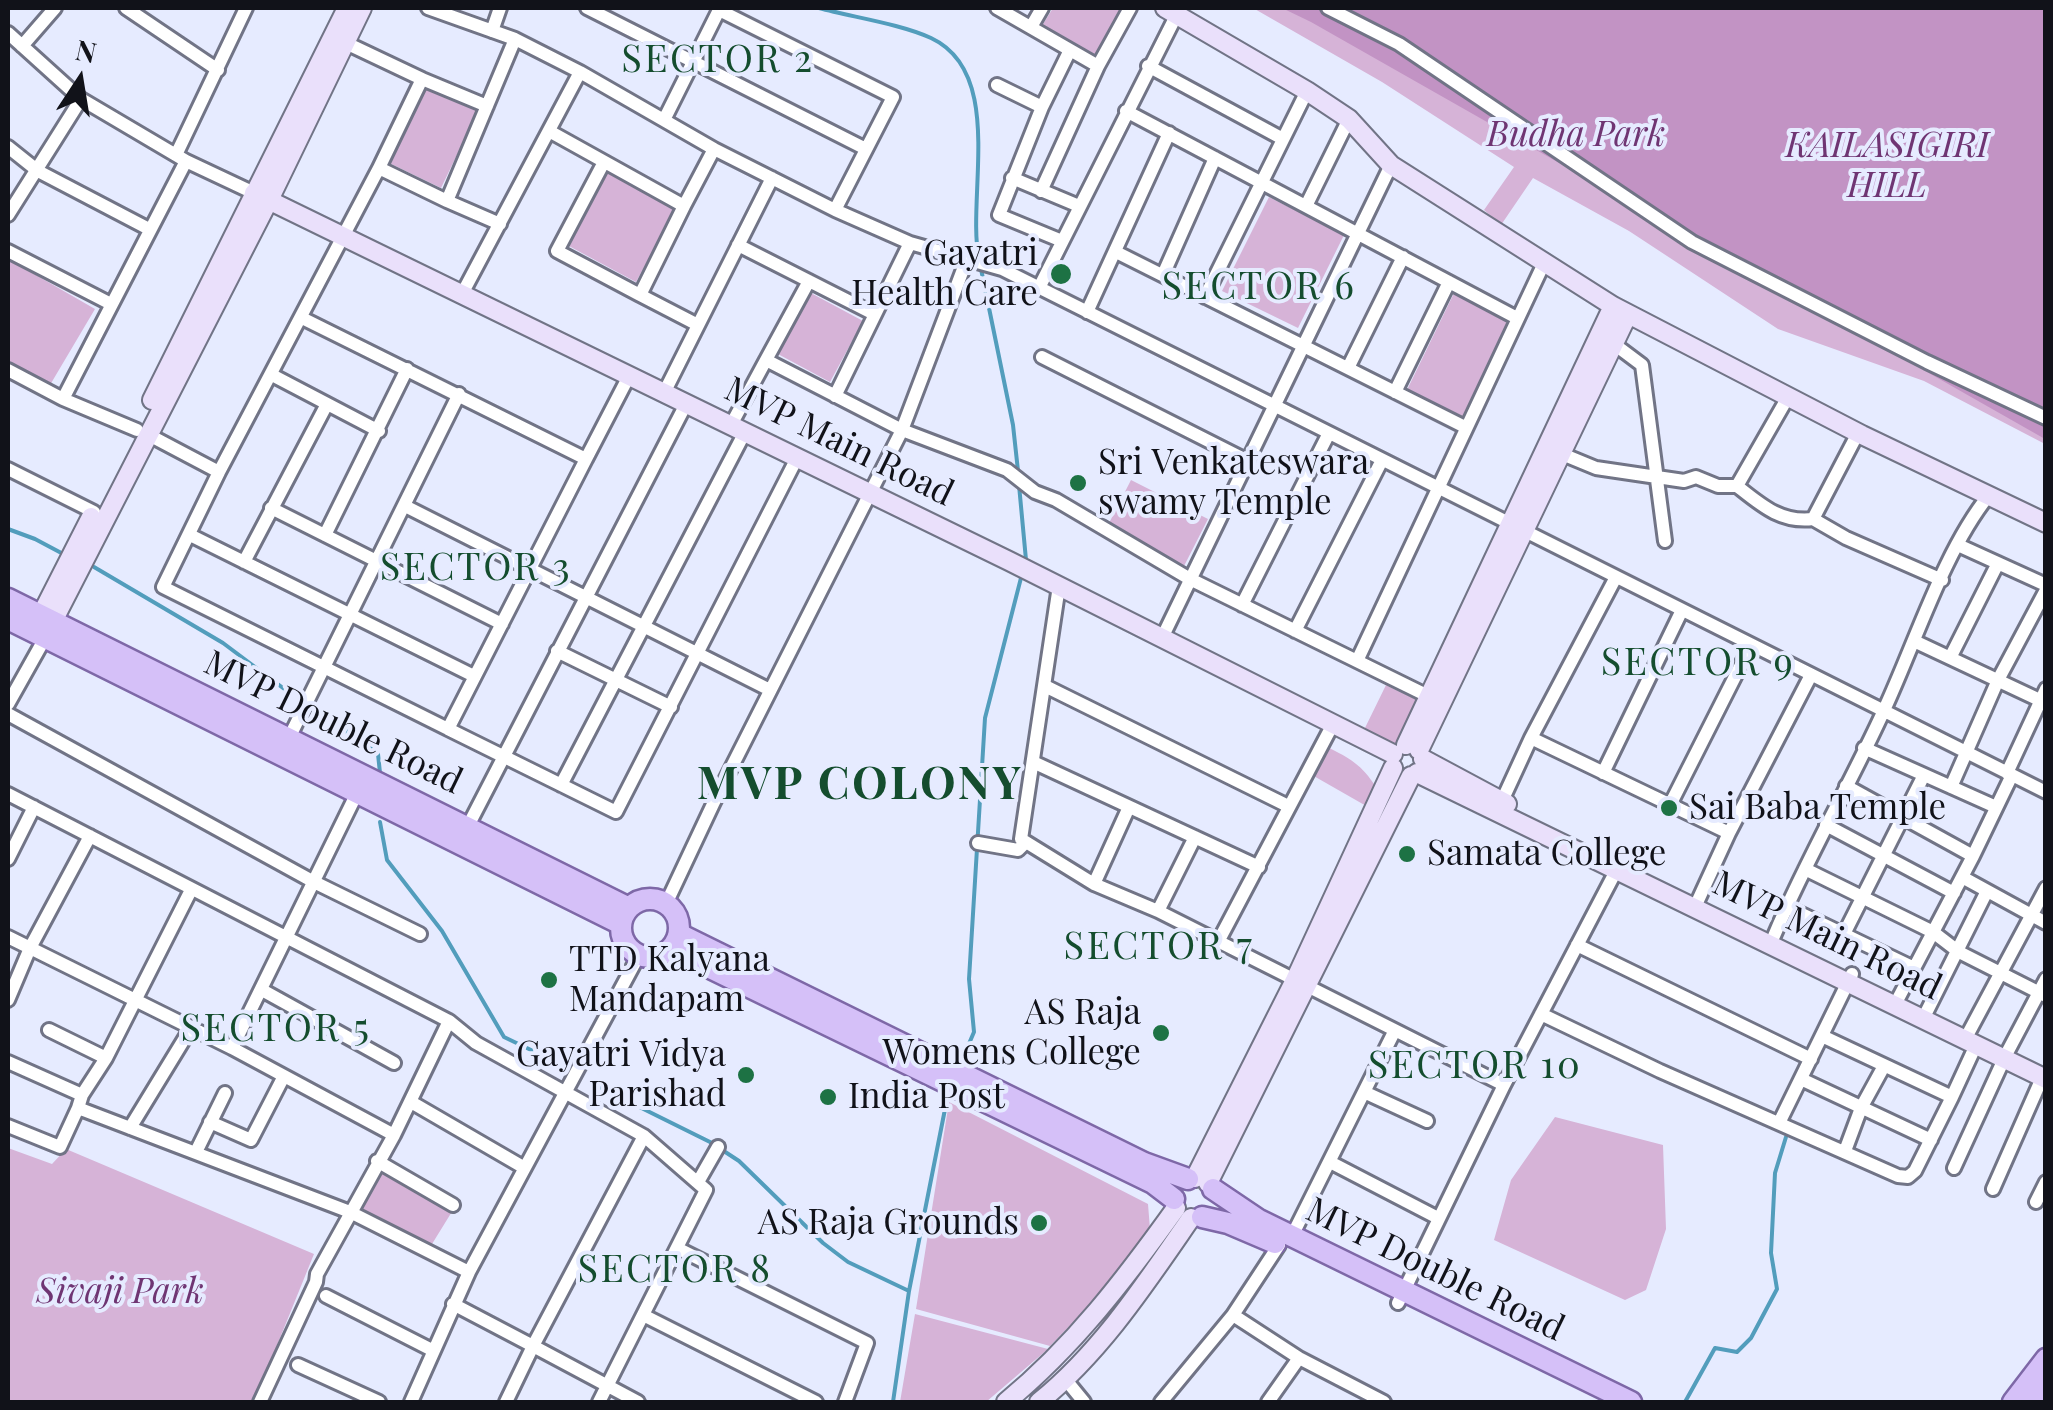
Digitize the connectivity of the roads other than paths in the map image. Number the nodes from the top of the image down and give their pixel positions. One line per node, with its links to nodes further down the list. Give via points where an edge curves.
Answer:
1 (55, 8): 20 (street)
2 (126, 8): 25 (street)
3 (246, 8): 25 (street)
4 (347, 8): 52 (street)
5 (362, 8): 19 (street)
6 (500, 8): 16 (street)
7 (587, 8): 22 (street)
8 (997, 8): 15 (street)
9 (1042, 8): 15 (street)
10 (1130, 8): 23 (street)
11 (1328, 8): 104 (street, via 1399,44 1692,242)
12 (433, 9): 16 (street)
13 (716, 9): 22 (street); 41 (street, via 893,96)
14 (1171, 11): 24 (street); 29 (street)
15 (1031, 27): 21 (street)
16 (492, 30): 18 (street)
17 (8, 33): 20 (street)
18 (515, 39): 26 (street); 31 (street)
19 (346, 43): 27 (street); 52 (street)
20 (22, 46): 30 (street)
21 (1070, 50): 23 (street); 32 (street)
22 (692, 61): 35 (street); 41 (street)
23 (1098, 66): 51 (street)
24 (1148, 66): 33 (street); 38 (street)
25 (218, 70): 42 (street)
26 (580, 72): 35 (street); 36 (street)
27 (422, 79): 31 (street); 46 (street)
28 (998, 85): 32 (street)
29 (1308, 91): 34 (street); 38 (street)
30 (81, 100): 42 (street); 47 (street)
31 (487, 106): 53 (street)
32 (1042, 107): 49 (street)
33 (1126, 110): 37 (street); 55 (street)
34 (1349, 119): 45 (street); 56 (street)
35 (664, 120): 40 (street)
36 (549, 131): 44 (street); 59 (street)
37 (1169, 134): 43 (street); 67 (street)
38 (1283, 139): 50 (street)
39 (8, 147): 47 (street)
40 (714, 149): 48 (street); 54 (street)
41 (866, 149): 57 (street)
42 (181, 158): 52 (street); 60 (street)
43 (1215, 158): 50 (street); 71 (street)
44 (604, 162): 54 (street); 76 (street, via 557,251)
45 (1391, 165): 61 (street); 70 (street)
46 (378, 168): 53 (street); 62 (street)
47 (38, 172): 58 (street); 60 (street)
48 (772, 178): 57 (street); 65 (street)
49 (1012, 178): 51 (street); 63 (street, via 999,214)
50 (1261, 182): 56 (street); 77 (street)
51 (1041, 190): 55 (street)
52 (261, 197): 62 (street, MVP Main Road); 109 (street)
53 (447, 201): 59 (street)
54 (684, 206): 76 (street)
55 (1080, 206): 63 (street)
56 (1306, 206): 61 (street)
57 (835, 210): 64 (street)
58 (8, 215)
59 (500, 224): 75 (street)
60 (150, 229): 78 (street)
61 (1358, 233): 68 (street); 87 (street)
62 (342, 236): 75 (street, MVP Main Road); 82 (street)
63 (1062, 241): 74 (street)
64 (910, 243): 69 (street); 81 (street)
65 (738, 245): 72 (street); 84 (street)
66 (8, 251): 78 (street)
67 (1116, 252): 71 (street); 80 (street)
68 (1403, 257): 73 (street); 90 (street)
69 (970, 260): 74 (street); 107 (street)
70 (1545, 261): 79 (street); 83 (street)
71 (1162, 275): 77 (street)
72 (809, 282): 81 (street); 89 (street)
73 (1449, 282): 83 (street); 95 (street)
74 (1039, 288): 80 (street)
75 (462, 294): 94 (street, MVP Main Road)
76 (640, 295): 84 (street)
77 (1205, 297): 87 (street)
78 (111, 304): 100 (street)
79 (1621, 310): 85 (street); 86 (street); 99 (street)
80 (1087, 312): 103 (street)
81 (874, 314): 98 (street)
82 (302, 318): 91 (street); 93 (street)
83 (1518, 318): 105 (street)
84 (698, 325): 96 (street)
85 (1600, 334): 86 (street); 129 (street)
86 (1616, 344): 112 (street); 119 (street, via 1642,365)
87 (1303, 346): 90 (street); 103 (street)
88 (1042, 357): 116 (street)
89 (766, 360): 98 (street); 106 (street)
90 (1348, 368): 95 (street)
91 (406, 369): 97 (street); 108 (street)
92 (8, 370): 100 (street)
93 (272, 375): 101 (street); 118 (street)
94 (629, 376): 96 (street, MVP Main Road); 114 (street)
95 (1395, 392): 105 (street)
96 (664, 393): 102 (street, MVP Main Road)
97 (460, 394): 114 (street); 124 (street)
98 (835, 396): 107 (street)
99 (1788, 396): 111 (street); 120 (street)
100 (63, 399): 109 (street)
101 (327, 404): 108 (street); 125 (street)
102 (686, 404): 106 (street, MVP Main Road); 143 (street)
103 (1274, 406): 110 (street); 116 (street)
104 (2046, 418)
105 (1465, 428): 121 (street)
106 (738, 429): 113 (street, MVP Main Road); 151 (street)
107 (902, 430): 122 (street); 139 (street, via 1012,473)
108 (379, 431): 131 (street)
109 (142, 432): 118 (street); 126 (street); 150 (street)
110 (1329, 433): 115 (street); 145 (street)
111 (1858, 433): 123 (street); 127 (street)
112 (1562, 454): 119 (street, via 1596,468); 129 (street)
113 (797, 458): 122 (street, MVP Main Road); 157 (street)
114 (586, 460): 137 (street)
115 (1382, 460): 121 (street); 152 (street)
116 (1248, 461): 139 (street)
117 (8, 469): 126 (street)
118 (219, 472): 130 (street)
119 (1658, 477): 120 (street); 132 (street)
120 (1738, 486): 127 (street, via 1770,512)
121 (1438, 488): 129 (street); 159 (street)
122 (871, 494): 141 (street, MVP Main Road); 166 (street)
123 (1989, 494): 128 (street); 133 (street)
124 (405, 506): 134 (street); 137 (street)
125 (271, 508): 131 (street); 135 (street)
126 (94, 512): 150 (street)
127 (1813, 519): 140 (street)
128 (2046, 523)
129 (1517, 528): 138 (street); 167 (street); 180 (street)
130 (190, 535): 135 (street); 160 (street, via 163,587)
131 (324, 535): 134 (street)
132 (1664, 541)
133 (1958, 545): 136 (street); 140 (street)
134 (378, 561): 147 (street); 149 (street)
135 (244, 562): 147 (street)
136 (1998, 563): 142 (street); 158 (street)
137 (530, 569): 143 (street); 149 (street)
138 (1616, 577): 146 (street); 176 (street)
139 (1190, 580): 145 (street); 153 (street)
140 (1942, 580): 154 (street)
141 (1060, 586): 153 (street, MVP Main Road); 165 (street)
142 (2046, 588): 164 (street)
143 (585, 597): 151 (street); 156 (street)
144 (8, 598): 150 (main road, MVP Double Road)
145 (1242, 605): 152 (street)
146 (1682, 610): 155 (street); 182 (street)
147 (350, 616): 160 (street); 162 (street)
148 (8, 619): 150 (main road, MVP Double Road)
149 (502, 624): 162 (street)
150 (43, 626): 169 (street); 175 (main road, MVP Double Road); 185 (main road, MVP Double Road)
151 (645, 627): 157 (street); 163 (street)
152 (1295, 631): 159 (street)
153 (1162, 638): 173 (street, MVP Main Road)
154 (1914, 641): 158 (street); 171 (street)
155 (1752, 645): 161 (street); 192 (street)
156 (557, 651): 163 (street); 179 (street)
157 (698, 654): 166 (street); 170 (street)
158 (1950, 658): 164 (street)
159 (1357, 661): 167 (street)
160 (324, 667): 174 (street); 175 (street)
161 (1811, 675): 171 (street); 199 (street)
162 (474, 676): 174 (street)
163 (617, 680): 170 (street); 186 (street)
164 (1998, 680): 168 (street); 178 (street)
165 (1045, 686): 181 (street); 193 (street)
166 (770, 690): 220 (street)
167 (1428, 696): 180 (street)
168 (2044, 697): 183 (street)
169 (8, 704)
170 (670, 707): 186 (street, via 616,812)
171 (1884, 711): 177 (street); 178 (street)
172 (8, 714): 212 (street)
173 (1333, 724): 180 (street, MVP Main Road); 193 (street)
174 (448, 729): 179 (street)
175 (289, 738): 185 (main road, MVP Double Road)
176 (1531, 738): 182 (street); 191 (street)
177 (1864, 748): 184 (street); 187 (street)
178 (1965, 752): 183 (street); 188 (street)
179 (502, 756): 186 (street); 200 (street)
180 (1409, 761): 191 (street); 209 (street, MVP Main Road); 242 (street)
181 (1034, 762): 195 (street); 203 (street, via 1020,835)
182 (1603, 773): 192 (street)
183 (2009, 774): 189 (street); 196 (street)
184 (1924, 775): 188 (street); 197 (street)
185 (362, 783): 200 (main road, MVP Double Road); 212 (street)
186 (561, 785)
187 (1846, 786): 197 (street); 198 (street)
188 (1951, 787): 196 (street)
189 (2046, 792)
190 (8, 794): 194 (street)
191 (1502, 802): 219 (street)
192 (1670, 805): 199 (street)
193 (1288, 806): 208 (street)
194 (34, 807): 201 (street); 207 (street)
195 (1129, 807): 202 (street); 213 (street)
196 (1996, 807): 206 (street)
197 (1903, 818): 205 (street); 206 (street)
198 (1826, 826): 205 (street); 210 (street)
199 (1728, 833): 219 (street)
200 (464, 834): 223 (main road, MVP Double Road)
201 (90, 836): 215 (street); 235 (street)
202 (1194, 838): 208 (street); 222 (street)
203 (1025, 842): 204 (street, via 1018,850); 213 (street)
204 (978, 843)
205 (1884, 856): 217 (street); 218 (street)
206 (1973, 856): 211 (street)
207 (8, 858)
208 (1258, 867): 233 (street)
209 (1617, 869): 219 (street, MVP Main Road); 234 (street)
210 (1805, 869): 218 (street); 221 (street)
211 (1962, 877): 216 (street); 217 (street)
212 (314, 882): 227 (street); 231 (street)
213 (1094, 884): 222 (street)
214 (2046, 888): 224 (street)
215 (190, 890): 231 (street); 247 (street)
216 (1987, 891): 224 (street); 236 (street)
217 (1954, 893): 226 (street)
218 (1861, 898): 226 (street); 228 (street)
219 (1697, 903): 229 (street); 240 (street, MVP Main Road)
220 (666, 904): 223 (main road, via 647,899); 232 (main road, via 677,917)
221 (1786, 907): 228 (street); 229 (street)
222 (1158, 911): 233 (street)
223 (625, 916): 237 (main road, via 625,942)
224 (2030, 916): 225 (street); 239 (street)
225 (2046, 923)
226 (1933, 932): 236 (street); 238 (street)
227 (420, 934)
228 (1844, 934): 238 (street)
229 (1774, 936): 240 (street)
230 (8, 937): 235 (street)
231 (287, 940): 243 (street); 250 (street)
232 (675, 941): 237 (main road, via 656,956); 274 (main road, MVP Double Road)
233 (1218, 942): 242 (street)
234 (1577, 945): 249 (street); 259 (street)
235 (30, 948): 246 (street); 247 (street)
236 (1958, 952): 239 (street); 248 (street)
237 (639, 955): 267 (street)
238 (1914, 968): 245 (street)
239 (2000, 972): 244 (street); 255 (street)
240 (1851, 978): 245 (street); 254 (street); 255 (street, MVP Main Road)
241 (2046, 978): 244 (street)
242 (1301, 983): 253 (street); 292 (street)
243 (262, 990): 256 (street); 261 (street)
244 (2042, 994): 257 (street)
245 (1900, 997): 248 (street)
246 (8, 1000)
247 (135, 1000): 251 (street); 258 (street)
248 (1926, 1011): 255 (street)
249 (1541, 1014): 266 (street); 276 (street)
250 (449, 1021): 267 (street, via 476,1044); 272 (street)
251 (191, 1028): 256 (street); 279 (street)
252 (49, 1030): 258 (street)
253 (1394, 1032): 266 (street); 268 (street)
254 (1822, 1036): 259 (street); 262 (street)
255 (1973, 1038): 257 (street, MVP Main Road); 270 (street)
256 (232, 1048): 264 (street)
257 (2006, 1055): 263 (street, MVP Main Road); 289 (street)
258 (106, 1058): 271 (street)
259 (1811, 1059): 265 (street)
260 (8, 1062): 271 (street)
261 (394, 1063)
262 (1884, 1066): 270 (street); 273 (street)
263 (2044, 1075): 293 (street)
264 (284, 1076): 277 (street, via 251,1140); 280 (street)
265 (1801, 1080): 273 (street); 276 (street)
266 (1504, 1085): 298 (street)
267 (564, 1092): 281 (street); 288 (street)
268 (1364, 1092): 275 (street); 287 (street)
269 (225, 1093): 277 (street)
270 (1952, 1098): 282 (street)
271 (80, 1102): 278 (street, via 60,1147); 279 (street)
272 (411, 1102): 280 (street); 288 (street)
273 (1861, 1108): 282 (street); 284 (street)
274 (1029, 1114): 292 (main road, MVP Double Road); 296 (main road, MVP Double Road, via 1153,1183)
275 (1427, 1120)
276 (1780, 1121): 284 (street)
277 (210, 1122): 285 (street)
278 (8, 1126)
279 (130, 1128): 285 (street)
280 (394, 1134): 286 (street)
281 (644, 1136): 290 (street); 307 (street)
282 (1931, 1140): 284 (street, via 1908,1177)
283 (718, 1146): 290 (street)
284 (1844, 1151)
285 (196, 1152): 297 (street)
286 (377, 1161): 295 (street); 297 (street)
287 (1330, 1162): 298 (street); 299 (street)
288 (523, 1167): 301 (street)
289 (1954, 1168)
290 (698, 1182): 300 (street, via 706,1190)
291 (2046, 1182): 294 (street)
292 (1204, 1185): 296 (main road, via 1214,1205); 296 (main road, via 1176,1190); 299 (main road, MVP Double Road)
293 (1993, 1189)
294 (2036, 1202)
295 (452, 1205)
296 (1186, 1210): 299 (main road, MVP Double Road); 312 (street, via 1131,1304); 324 (street, via 1050,1366)
297 (350, 1212): 301 (street); 316 (street)
298 (1438, 1218): 303 (street)
299 (1286, 1241): 303 (main road, MVP Double Road); 305 (street)
300 (677, 1248): 306 (street); 323 (street, via 868,1343)
301 (468, 1272): 304 (street)
302 (326, 1296): 308 (street)
303 (1400, 1298): 315 (main road, MVP Double Road)
304 (454, 1304): 307 (street); 308 (street)
305 (1233, 1315): 309 (street); 327 (street)
306 (646, 1316): 314 (street); 322 (street)
307 (533, 1346): 314 (street); 319 (street)
308 (432, 1350): 318 (street)
309 (1299, 1358): 328 (street); 329 (street)
310 (2046, 1359): 330 (main road)
311 (298, 1365): 317 (street)
312 (1066, 1380): 325 (street); 326 (street)
313 (2046, 1383): 331 (main road)
314 (607, 1387): 320 (street); 321 (street)
315 (1613, 1400)
316 (260, 1402)
317 (379, 1402)
318 (411, 1402)
319 (506, 1402)
320 (599, 1402)
321 (638, 1402)
322 (816, 1402)
323 (845, 1402)
324 (1006, 1402)
325 (1039, 1402)
326 (1084, 1402)
327 (1161, 1402)
328 (1268, 1402)
329 (1384, 1402)
330 (2013, 1402)
331 (2030, 1402)

